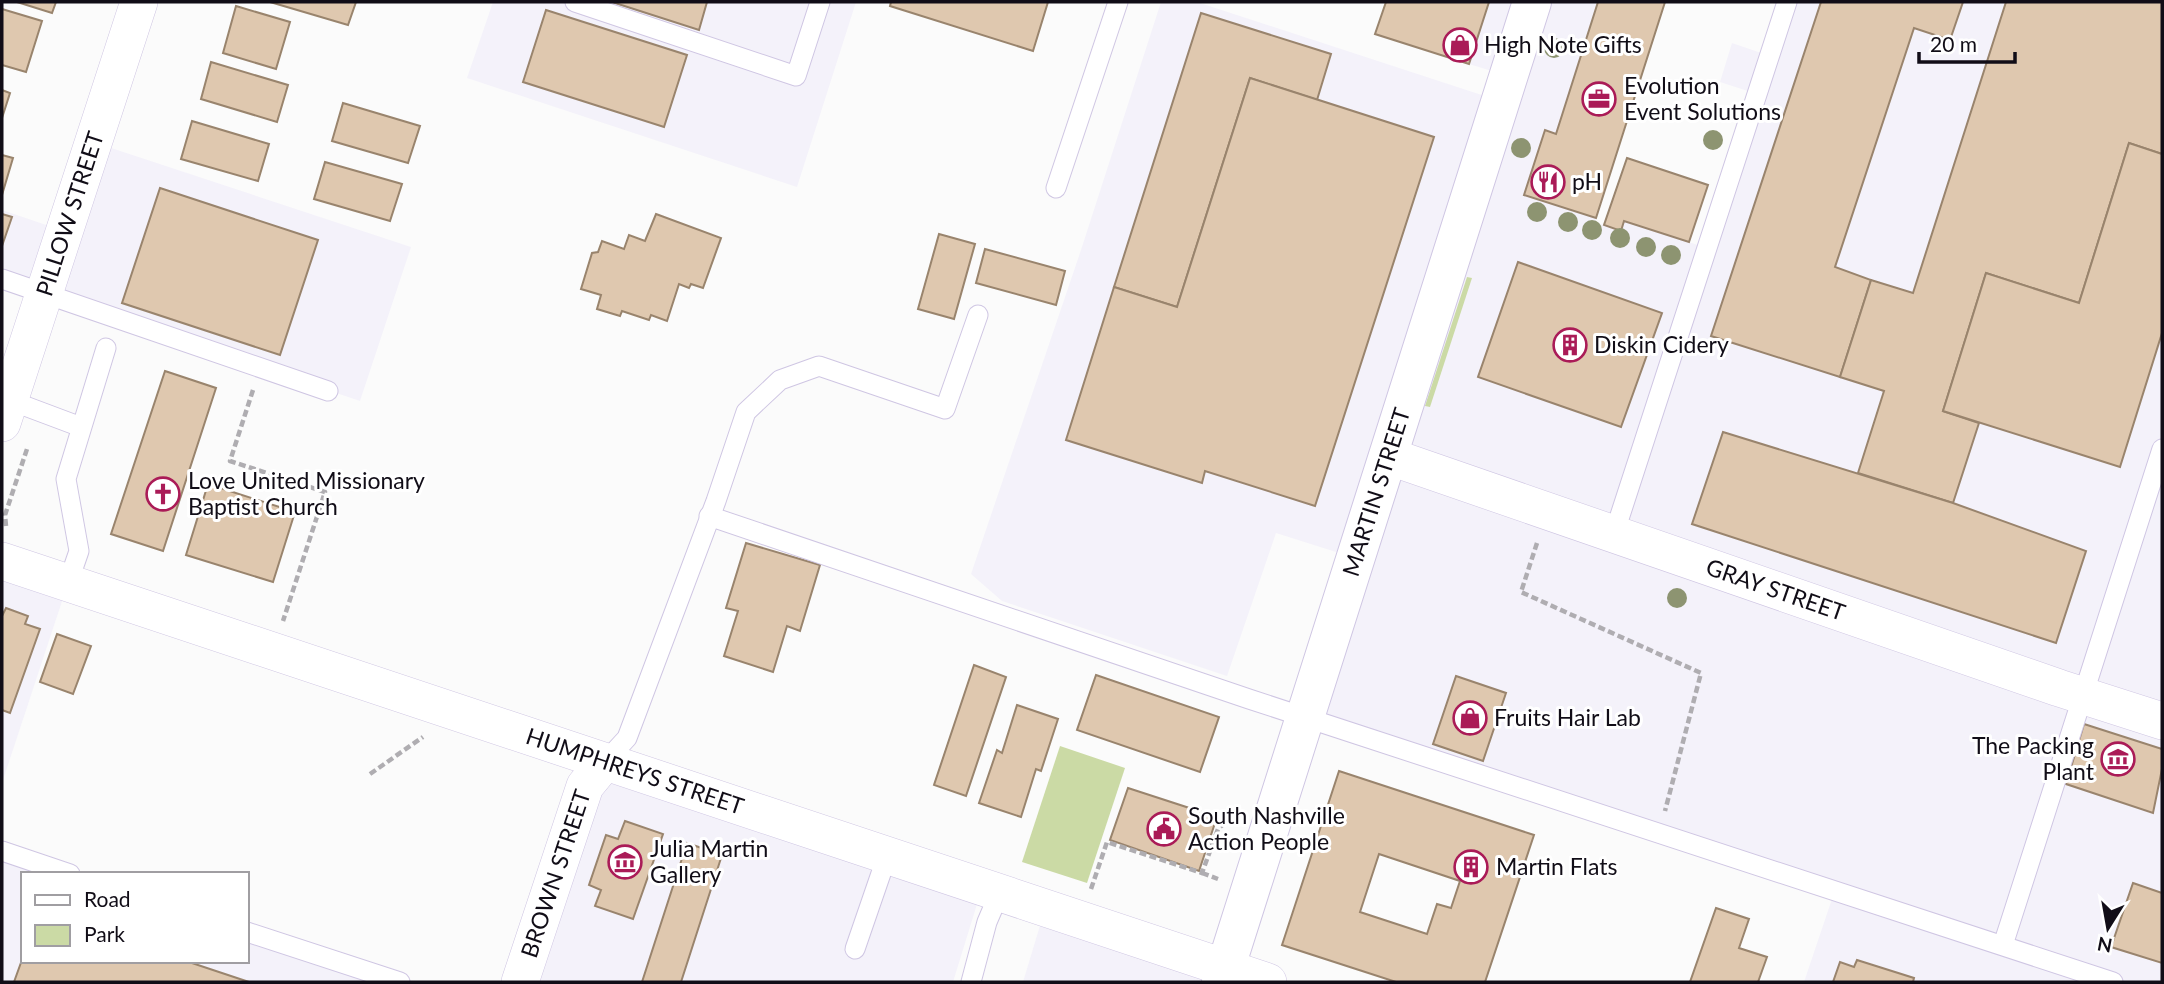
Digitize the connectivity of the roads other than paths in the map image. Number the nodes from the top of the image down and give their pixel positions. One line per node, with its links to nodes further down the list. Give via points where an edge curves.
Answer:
1 (139, 2): 9 (street, PILLOW STREET)
2 (575, 2): 3 (lane, via 796,76)
3 (820, 2)
4 (1118, 2): 7 (lane)
5 (1532, 2): 16 (street, MARTIN STREET)
6 (1787, 2): 18 (lane)
7 (1056, 188)
8 (2, 279): 9 (lane)
9 (43, 294): 12 (lane); 13 (street, PILLOW STREET)
10 (978, 315): 17 (lane, via 945,409 819,366 780,380 746,412)
11 (106, 348): 14 (lane)
12 (328, 391)
13 (6, 411): 14 (lane)
14 (81, 427): 20 (lane, via 66,479 79,551)
15 (2162, 449): 21 (lane)
16 (1388, 456): 18 (street, GRAY STREET); 22 (street, MARTIN STREET)
17 (709, 516): 22 (lane); 24 (lane)
18 (1614, 534): 21 (street, GRAY STREET)
19 (2, 561): 20 (street, HUMPHREYS STREET)
20 (68, 583): 24 (street, HUMPHREYS STREET)
21 (2084, 696): 23 (street, GRAY STREET); 30 (lane)
22 (1306, 717): 30 (lane); 32 (street, MARTIN STREET)
23 (2162, 721)
24 (616, 750): 26 (street, HUMPHREYS STREET); 34 (street, BROWN STREET, via 585,786)
25 (2, 851): 27 (lane)
26 (887, 856): 28 (street, HUMPHREYS STREET); 31 (lane)
27 (64, 872)
28 (999, 894): 32 (street, HUMPHREYS STREET); 35 (lane)
29 (248, 932): 33 (lane)
30 (2003, 945): 37 (lane)
31 (855, 949)
32 (1224, 975): 36 (street, HUMPHREYS STREET)
33 (400, 982)
34 (522, 982)
35 (971, 982)
36 (1268, 982)
37 (2113, 982)

